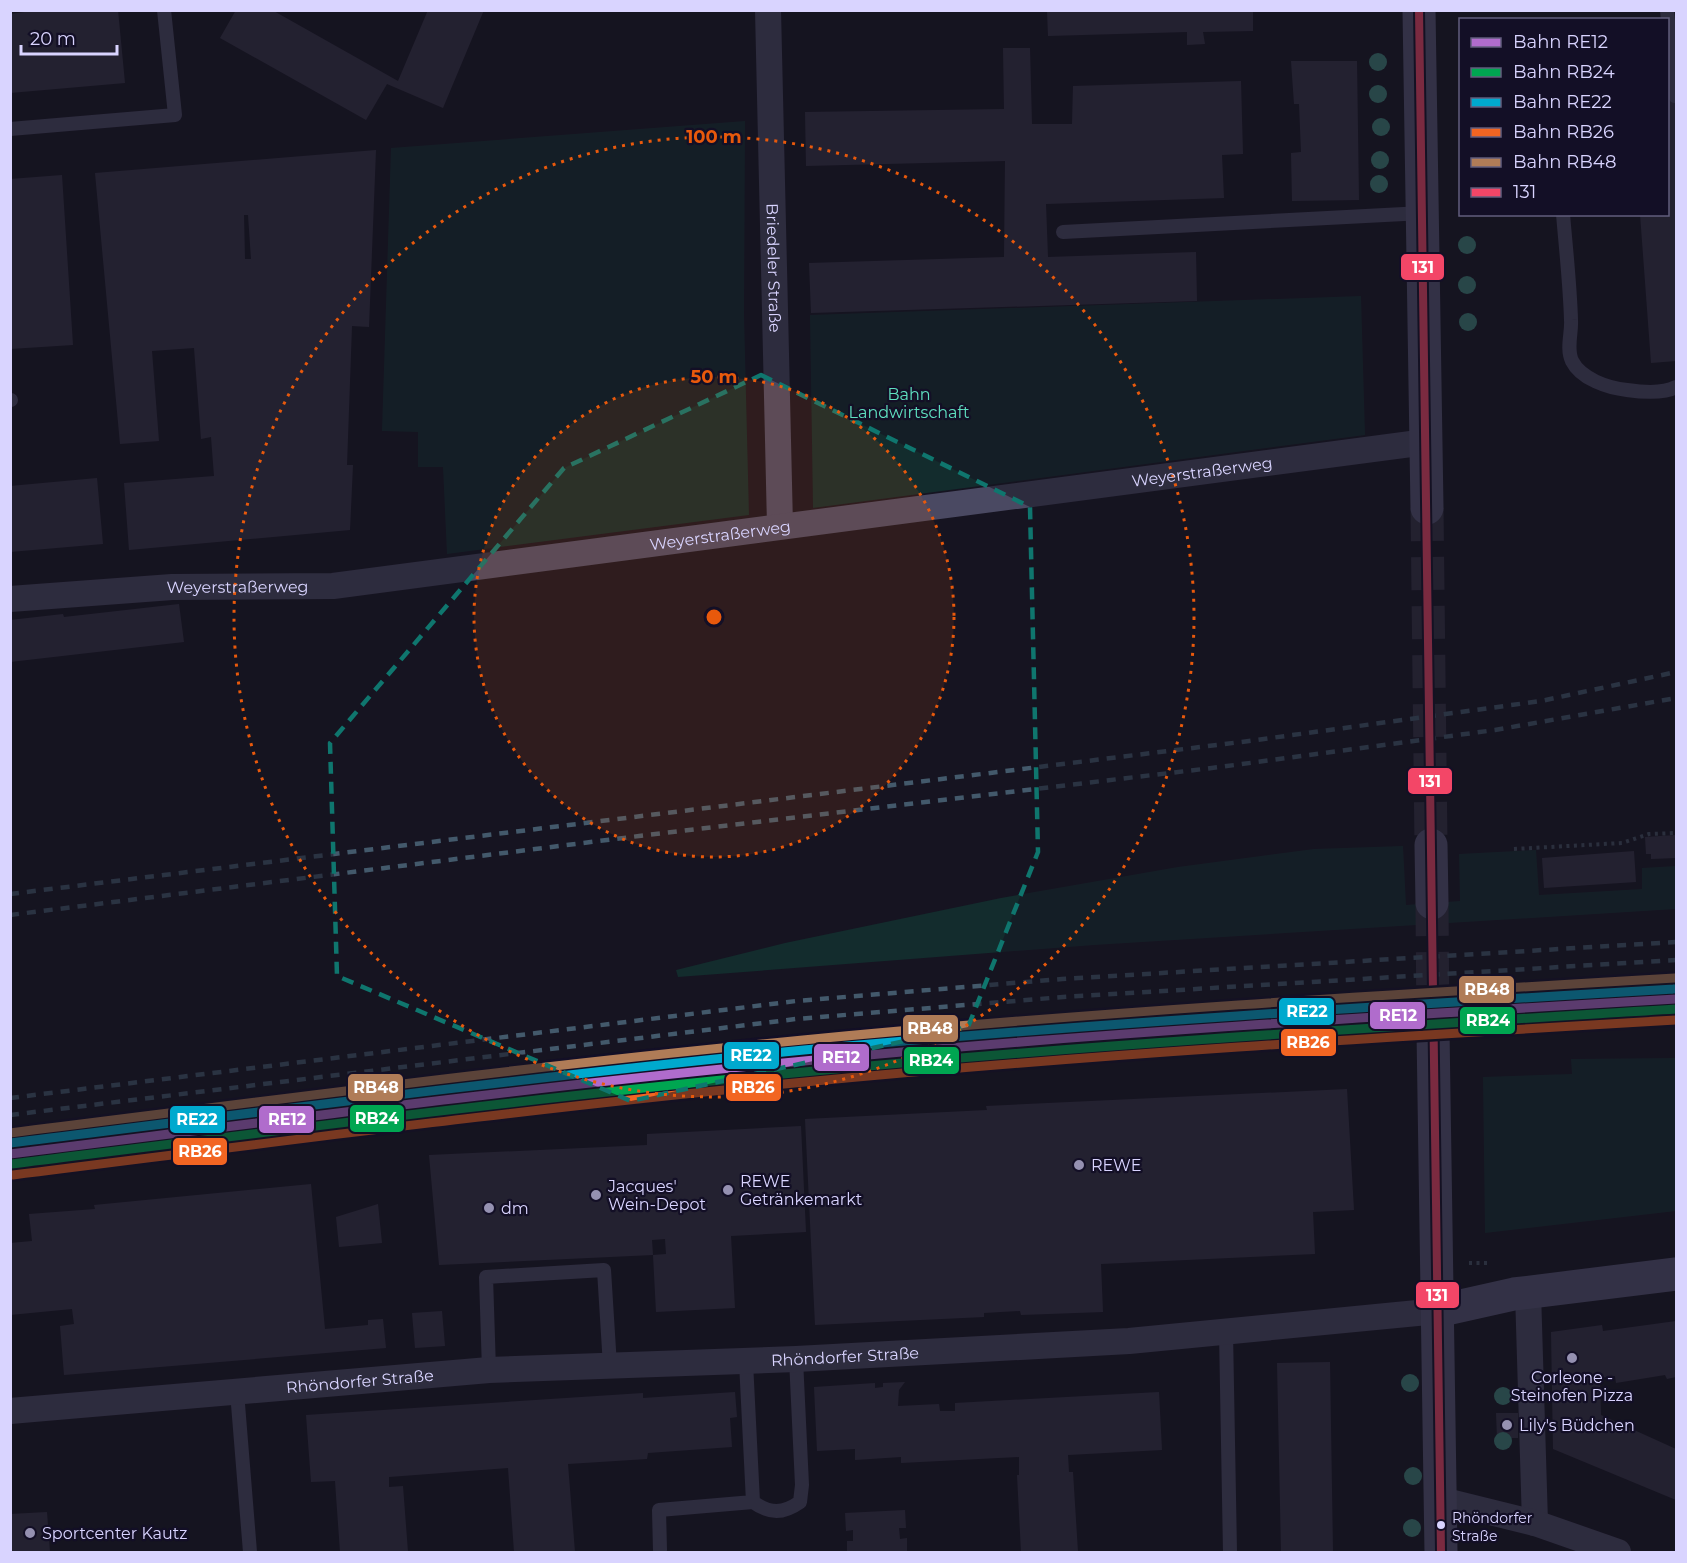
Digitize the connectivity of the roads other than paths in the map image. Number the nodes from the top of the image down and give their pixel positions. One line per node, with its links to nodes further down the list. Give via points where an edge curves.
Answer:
1 (164, 10): 7 (lane, via 176,115)
2 (768, 10): 14 (street, Briedeler Straße)
3 (1419, 10): 8 (street)
4 (1670, 12): 5 (lane)
5 (1669, 38): 6 (lane)
6 (1675, 96)
7 (10, 129)
8 (1423, 213): 10 (lane); 12 (street)
9 (1563, 216): 11 (lane, via 1572,360 1591,379 1606,385 1643,392)
10 (1063, 232)
11 (1675, 389)
12 (1426, 442): 13 (street); 14 (street, Weyerstraßerweg)
13 (1427, 508)
14 (780, 526): 15 (street, Weyerstraßerweg, via 333,586 172,587)
15 (10, 599)
16 (1431, 845): 17 (street)
17 (1432, 903)
18 (1433, 1031): 21 (street)
19 (1677, 1274): 20 (street, Rhöndorfer Straße)
20 (1528, 1292): 21 (street, Rhöndorfer Straße); 31 (street)
21 (1438, 1311): 22 (street, Rhöndorfer Straße); 29 (street)
22 (1226, 1332): 23 (street, Rhöndorfer Straße); 34 (lane)
23 (796, 1359): 24 (street, Rhöndorfer Straße); 30 (lane, via 800,1502 788,1510 765,1511)
24 (746, 1362): 25 (street, Rhöndorfer Straße); 30 (lane)
25 (610, 1366): 26 (street, Rhöndorfer Straße); 26 (lane, via 604,1270 486,1277)
26 (489, 1370): 27 (street, Rhöndorfer Straße)
27 (237, 1392): 28 (street, Rhöndorfer Straße); 33 (lane)
28 (10, 1411)
29 (1440, 1500): 31 (street); 35 (street)
30 (753, 1502): 32 (lane, via 659,1510)
31 (1535, 1522): 36 (street)
32 (660, 1550)
33 (250, 1552)
34 (1230, 1552)
35 (1441, 1552)
36 (1618, 1552)

